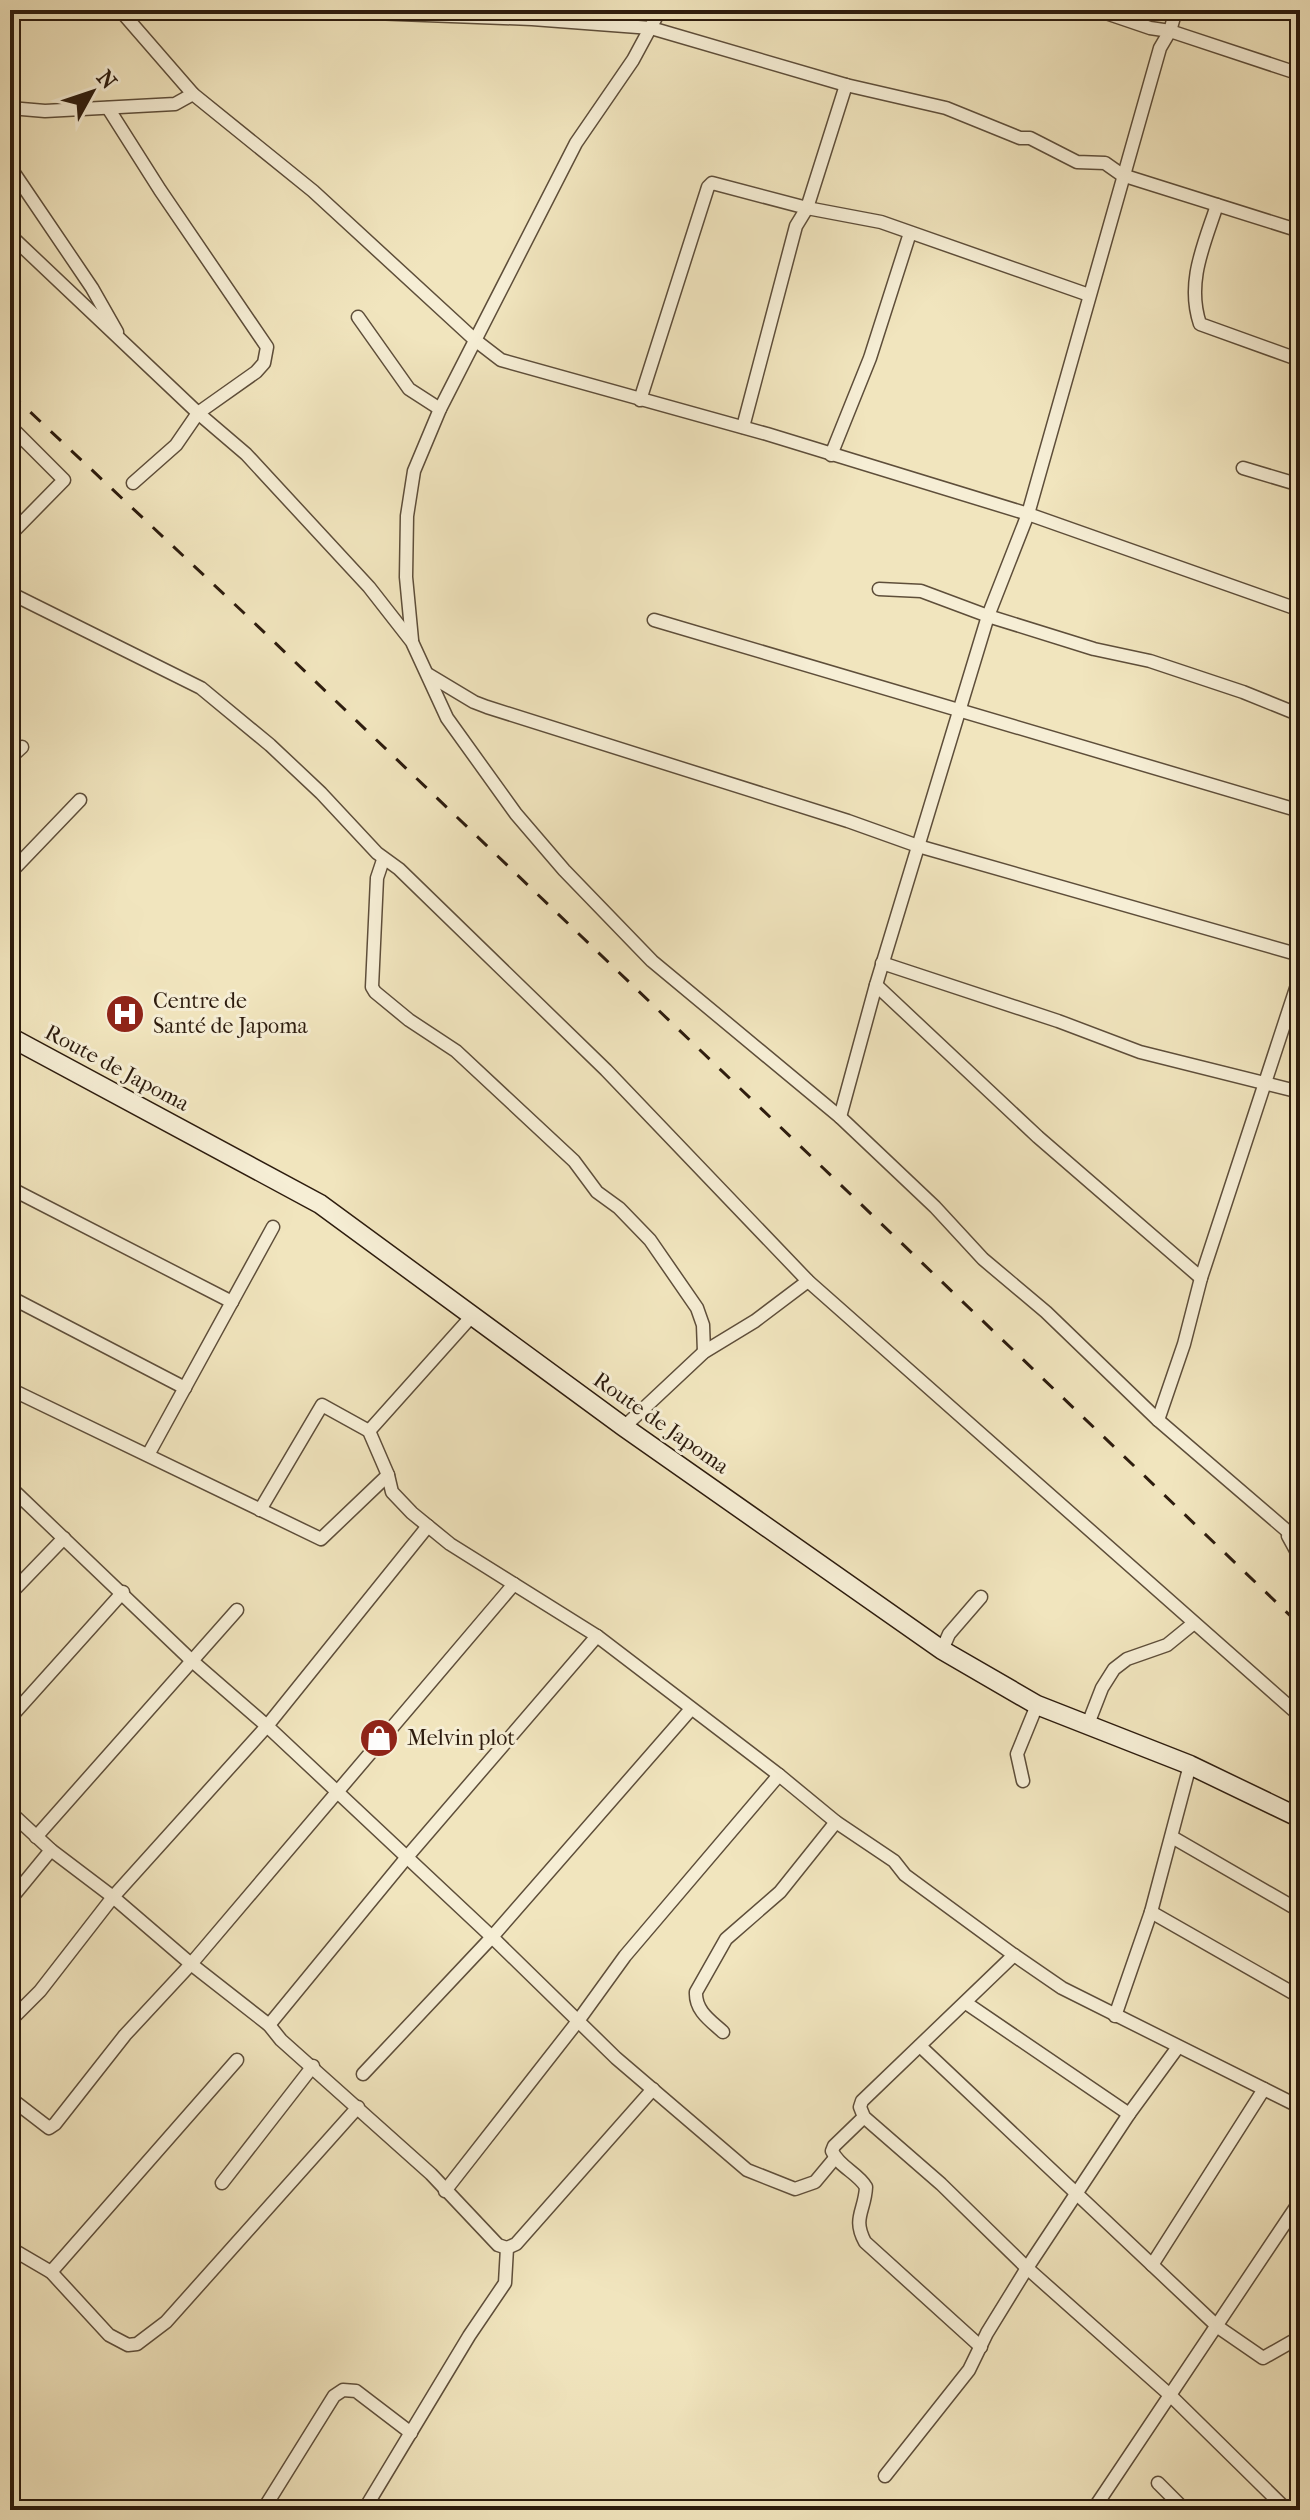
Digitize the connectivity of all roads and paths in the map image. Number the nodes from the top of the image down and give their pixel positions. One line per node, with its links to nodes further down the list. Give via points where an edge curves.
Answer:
1 (120, 10): 10 (street)
2 (294, 10): 6 (street)
3 (660, 10): 6 (street)
4 (1097, 10): 7 (street)
5 (1176, 10): 7 (street)
6 (651, 28): 9 (street); 23 (street, via 576,143)
7 (1170, 31): 8 (street); 14 (street, via 1160,48)
8 (1300, 74)
9 (846, 85): 14 (street, via 946,108 1030,138 1077,162 1105,163); 16 (street)
10 (193, 94): 12 (street, via 175,104); 23 (street, via 313,191)
11 (10, 108): 12 (street)
12 (108, 108): 27 (street, via 267,347 256,372)
13 (10, 167): 22 (street, via 92,288)
14 (1122, 175): 15 (street); 20 (street)
15 (1217, 205): 17 (street); 24 (street, via 1196,270 1194,303 1200,324)
16 (807, 208): 18 (street); 25 (street, via 710,184); 29 (street, via 796,226)
17 (1300, 231)
18 (910, 233): 20 (street); 30 (street, via 870,358)
19 (10, 235): 22 (street)
20 (1089, 295): 34 (street)
21 (358, 317): 26 (street, via 409,389)
22 (120, 340): 27 (street)
23 (475, 340): 25 (street, via 501,360); 26 (street)
24 (1300, 360)
25 (640, 400): 29 (street)
26 (440, 409): 41 (street, via 410,487 406,577)
27 (198, 413): 32 (street, via 176,445); 41 (street, via 254,461)
28 (10, 426): 35 (street, via 64,480)
29 (743, 427): 30 (street)
30 (831, 455): 34 (street)
31 (1243, 468): 33 (street)
32 (133, 483)
33 (1300, 485)
34 (1028, 514): 38 (street); 39 (street)
35 (10, 535)
36 (879, 589): 39 (street, via 921,591)
37 (10, 593): 50 (street, via 201,688 321,793)
38 (1300, 610)
39 (988, 616): 43 (street); 44 (street, via 1150,661)
40 (654, 620): 43 (street)
41 (412, 642): 42 (street)
42 (429, 675): 49 (street, via 487,707); 59 (street, via 463,743 564,870 652,961)
43 (961, 711): 48 (street); 49 (street)
44 (1300, 715)
45 (22, 747): 46 (street)
46 (10, 758)
47 (80, 800): 51 (street)
48 (1300, 811)
49 (918, 846): 52 (street); 53 (street)
50 (383, 860): 63 (street, via 399,869 519,983); 67 (street, via 376,887 375,992 456,1051 650,1240 697,1308)
51 (10, 873)
52 (1300, 955)
53 (882, 963): 55 (street); 57 (street, via 1140,1052)
54 (1300, 976): 57 (street)
55 (876, 985): 59 (street); 62 (street, via 1038,1137)
56 (10, 1037): 66 (street, Route de Japoma, via 320,1204)
57 (1266, 1084): 58 (street); 62 (street)
58 (1300, 1092)
59 (840, 1117): 70 (street, via 983,1259)
60 (10, 1188): 65 (street)
61 (273, 1227): 65 (street)
62 (1201, 1278): 70 (street)
63 (808, 1281): 67 (street); 87 (street)
64 (10, 1297): 68 (street)
65 (232, 1302): 68 (street)
66 (471, 1317): 71 (street, Route de Japoma); 72 (street)
67 (704, 1352): 71 (street)
68 (185, 1388): 73 (street)
69 (12, 1393): 73 (street)
70 (1158, 1420): 78 (street)
71 (624, 1427): 89 (street, Route de Japoma)
72 (369, 1431): 74 (street); 76 (street, via 322,1405)
73 (148, 1455): 76 (street)
74 (388, 1475): 76 (street, via 321,1539); 77 (street, via 399,1502)
75 (10, 1487): 79 (street)
76 (260, 1510)
77 (428, 1526): 82 (street); 96 (street)
78 (1287, 1533): 80 (street); 81 (street)
79 (64, 1538): 83 (street); 84 (street)
80 (1300, 1542)
81 (1300, 1558)
82 (514, 1584): 88 (street); 100 (street)
83 (123, 1592): 90 (street); 94 (street)
84 (10, 1594)
85 (981, 1597): 89 (street)
86 (237, 1610): 90 (street)
87 (1194, 1623): 93 (street); 95 (street, via 1167,1645 1114,1669)
88 (597, 1636): 92 (street); 107 (street)
89 (942, 1650): 91 (street, Route de Japoma)
90 (191, 1660): 96 (street); 104 (street)
91 (1037, 1705): 95 (street, Route de Japoma); 99 (street, via 1017,1754)
92 (691, 1709): 98 (street); 112 (street)
93 (1300, 1716)
94 (10, 1718)
95 (1088, 1724): 97 (street, Route de Japoma)
96 (267, 1726): 100 (street); 108 (street)
97 (1190, 1765): 102 (street, Route de Japoma); 105 (street)
98 (779, 1775): 103 (street); 119 (street, via 625,1956)
99 (1023, 1781)
100 (337, 1792): 107 (street); 114 (street)
101 (10, 1812): 104 (street)
102 (1300, 1818)
103 (836, 1822): 113 (street); 121 (street, via 780,1892 726,1939 696,1992 699,2009)
104 (36, 1837): 106 (street)
105 (1172, 1837): 110 (street); 111 (street)
106 (51, 1850): 108 (street); 109 (street)
107 (407, 1857): 112 (street); 120 (street)
108 (113, 1897): 114 (street); 118 (street)
109 (10, 1900)
110 (1300, 1911)
111 (1151, 1912): 115 (street); 117 (street)
112 (492, 1937): 119 (street); 126 (street)
113 (1014, 1955): 116 (street); 117 (street)
114 (191, 1964): 120 (street); 129 (street, via 125,2035 55,2124 49,2128)
115 (1300, 1997)
116 (966, 2003): 122 (street); 132 (street)
117 (1115, 2016): 123 (street)
118 (10, 2021)
119 (578, 2021): 127 (street); 136 (street)
120 (269, 2025): 125 (street)
121 (723, 2032)
122 (920, 2046): 133 (street, via 862,2101); 137 (street)
123 (1178, 2047): 128 (street); 132 (street)
124 (237, 2060): 143 (street)
125 (313, 2066): 130 (street); 135 (street)
126 (363, 2074)
127 (653, 2089): 134 (street, via 747,2170 795,2189 815,2182); 140 (street)
128 (1264, 2089): 131 (street); 141 (street)
129 (10, 2098)
130 (358, 2107): 136 (street); 143 (street, via 166,2322 137,2344 109,2335)
131 (1300, 2107)
132 (1129, 2114): 137 (street)
133 (864, 2117): 134 (street, via 834,2146); 142 (street)
134 (835, 2158): 146 (street, via 866,2187 857,2220 865,2242)
135 (222, 2183)
136 (445, 2191): 140 (street)
137 (1077, 2195): 141 (street); 142 (street)
138 (1300, 2201): 144 (street)
139 (10, 2248): 143 (street)
140 (507, 2248): 148 (street, via 505,2283)
141 (1152, 2265): 144 (street)
142 (1027, 2268): 146 (street); 147 (street)
143 (51, 2272)
144 (1218, 2327): 145 (street, via 1263,2358); 147 (street)
145 (1300, 2337)
146 (981, 2347): 149 (street, via 960,2382)
147 (1171, 2396): 153 (street); 155 (street)
148 (411, 2433): 151 (street, via 356,2391 343,2390 334,2396); 152 (street)
149 (885, 2476)
150 (1158, 2483): 154 (street)
151 (263, 2510)
152 (364, 2510)
153 (1093, 2510)
154 (1185, 2510)
155 (1287, 2510)

